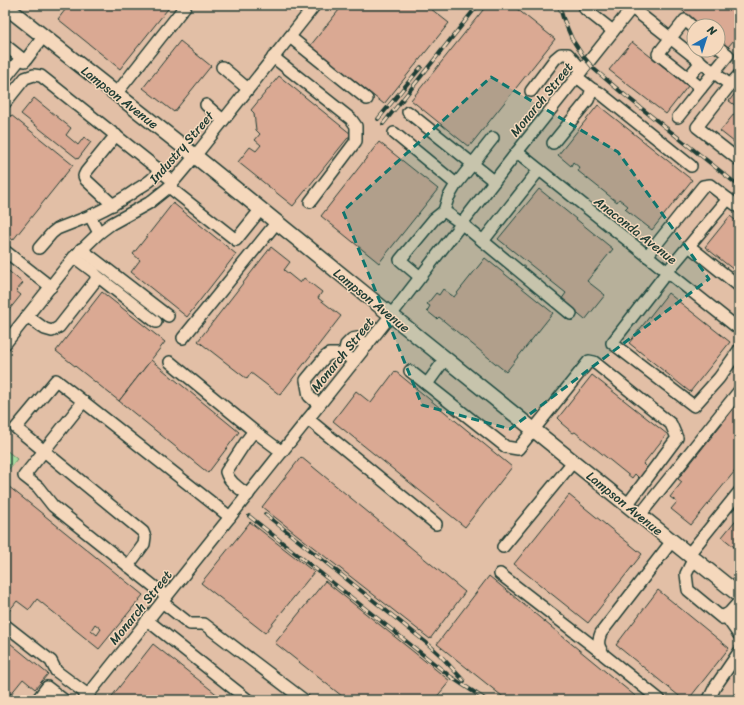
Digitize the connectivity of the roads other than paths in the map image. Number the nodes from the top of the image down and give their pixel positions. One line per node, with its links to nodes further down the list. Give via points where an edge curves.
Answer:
1 (186, 5): 27 (street)
2 (315, 5): 9 (street, Industry Street)
3 (9, 7): 8 (main road, Lampson Avenue)
4 (633, 7): 7 (street, Monarch Street); 10 (street)
5 (585, 8): 7 (street)
6 (686, 21): 10 (street)
7 (613, 31): 18 (street, Monarch Street)
8 (44, 37): 12 (street, via 25,61); 27 (main road, Lampson Avenue)
9 (290, 37): 13 (street, Industry Street); 28 (street)
10 (670, 38): 15 (street); 21 (street, via 658,54)
11 (5, 45): 12 (street)
12 (21, 58): 20 (street)
13 (273, 58): 24 (street, Industry Street); 49 (street, via 351,119 356,126 356,141)
14 (726, 58): 17 (street)
15 (701, 62): 17 (street); 21 (street)
16 (222, 67): 24 (street)
17 (714, 72): 22 (street); 23 (street)
18 (580, 74): 25 (street); 26 (street, via 568,54 561,54); 38 (street, Monarch Street)
19 (739, 75): 22 (street)
20 (5, 78)
21 (688, 78): 23 (street)
22 (730, 85): 40 (street, via 697,127)
23 (701, 88): 32 (street)
24 (248, 89): 33 (street, Industry Street)
25 (592, 89): 37 (street, via 588,100); 42 (street)
26 (531, 91)
27 (116, 94): 39 (main road, Lampson Avenue)
28 (367, 99)
29 (5, 103): 35 (street, via 25,78 41,76)
30 (206, 106): 33 (street)
31 (408, 112): 41 (street)
32 (678, 117)
33 (223, 120): 39 (street, Industry Street)
34 (394, 133): 47 (street)
35 (116, 135): 43 (street); 50 (street, via 84,176)
36 (493, 138): 41 (street)
37 (553, 143)
38 (516, 152): 44 (street, Anaconda Avenue); 45 (street, Monarch Street)
39 (195, 156): 46 (street, Industry Street); 52 (main road, Lampson Avenue)
40 (739, 160)
41 (472, 164): 45 (street); 47 (street)
42 (691, 166)
43 (157, 168): 46 (street); 50 (street, via 158,172 148,182)
44 (539, 170): 58 (street); 63 (street, Anaconda Avenue)
45 (494, 181): 56 (street, Monarch Street)
46 (171, 184): 52 (street, via 236,240); 57 (street, Industry Street, via 149,204)
47 (456, 184): 53 (street)
48 (728, 199): 51 (street); 59 (street); 63 (street, via 710,185 703,186)
49 (310, 202)
50 (113, 205): 54 (street)
51 (739, 207)
52 (261, 209): 55 (main road, Lampson Avenue)
53 (444, 211): 56 (street); 66 (street, via 434,219 400,260)
54 (90, 216): 57 (street); 60 (street, via 57,229)
55 (277, 222): 70 (main road, Lampson Avenue); 75 (street)
56 (461, 223): 58 (street); 66 (street, Monarch Street)
57 (99, 233): 62 (street, Industry Street)
58 (483, 241): 69 (street)
59 (689, 246): 64 (street); 67 (street)
60 (39, 248)
61 (5, 250): 68 (street)
62 (78, 253): 65 (street); 68 (street, Industry Street); 72 (street)
63 (647, 256): 64 (street, Anaconda Avenue)
64 (667, 272): 74 (street, Anaconda Avenue); 78 (street, via 612,343 694,406)
65 (96, 275): 71 (street, via 96,280 59,327 52,331 45,329); 73 (street)
66 (420, 277): 70 (street, Monarch Street)
67 (739, 286)
68 (51, 287): 71 (street, Industry Street)
69 (571, 314)
70 (391, 315): 77 (street, Monarch Street); 80 (main road, Lampson Avenue)
71 (28, 316): 76 (street, Industry Street)
72 (168, 316)
73 (156, 322)
74 (739, 329)
75 (183, 338)
76 (5, 344)
77 (367, 346): 79 (street, via 358,338 352,339 346,345); 81 (street, Monarch Street)
78 (739, 350)
79 (344, 354): 81 (street); 87 (street, via 329,354 306,380 309,396)
80 (445, 358): 84 (street); 89 (main road, Lampson Avenue)
81 (354, 361): 87 (street, Monarch Street)
82 (170, 362): 90 (street)
83 (410, 371): 84 (street)
84 (427, 384): 89 (street, via 506,447 518,449)
85 (739, 391): 97 (street)
86 (83, 402): 91 (street); 91 (street, via 56,380 16,428); 98 (street)
87 (320, 405): 88 (street, Monarch Street)
88 (308, 419): 92 (street, Monarch Street); 99 (street)
89 (533, 430): 93 (main road, Lampson Avenue); 96 (street, via 589,361 594,362 671,424 677,438)
90 (254, 431): 92 (street); 95 (street, via 226,472 228,478)
91 (44, 451): 103 (street, via 142,532 145,537 144,544); 103 (street, via 24,476 38,487 53,506)
92 (282, 452): 95 (street, Monarch Street)
93 (573, 462): 96 (main road, Lampson Avenue); 101 (street)
94 (739, 492): 102 (street)
95 (248, 495): 98 (street, Monarch Street)
96 (627, 505): 97 (main road, Lampson Avenue)
97 (640, 515): 100 (main road, Lampson Avenue)
98 (230, 517): 106 (street, Monarch Street)
99 (436, 524)
100 (672, 541): 102 (main road, Lampson Avenue); 113 (street, via 601,633 598,640 599,648)
101 (503, 547)
102 (691, 556): 105 (main road, Lampson Avenue); 108 (street, via 686,574 688,590 722,618)
103 (128, 566): 106 (street)
104 (500, 574): 113 (street)
105 (739, 595)
106 (164, 599): 109 (street, Monarch Street); 120 (street, via 190,624 204,624)
107 (739, 602): 108 (street)
108 (725, 615): 111 (street)
109 (147, 620): 114 (street, Monarch Street); 119 (street)
110 (5, 625): 114 (street, via 51,661 56,672)
111 (739, 635)
112 (739, 652): 122 (street)
113 (604, 655): 121 (street)
114 (86, 697)
115 (5, 698): 116 (street)
116 (8, 700)
117 (37, 700): 118 (street, via 47,687)
118 (64, 700)
119 (248, 700)
120 (304, 700)
121 (660, 700)
122 (709, 700)

